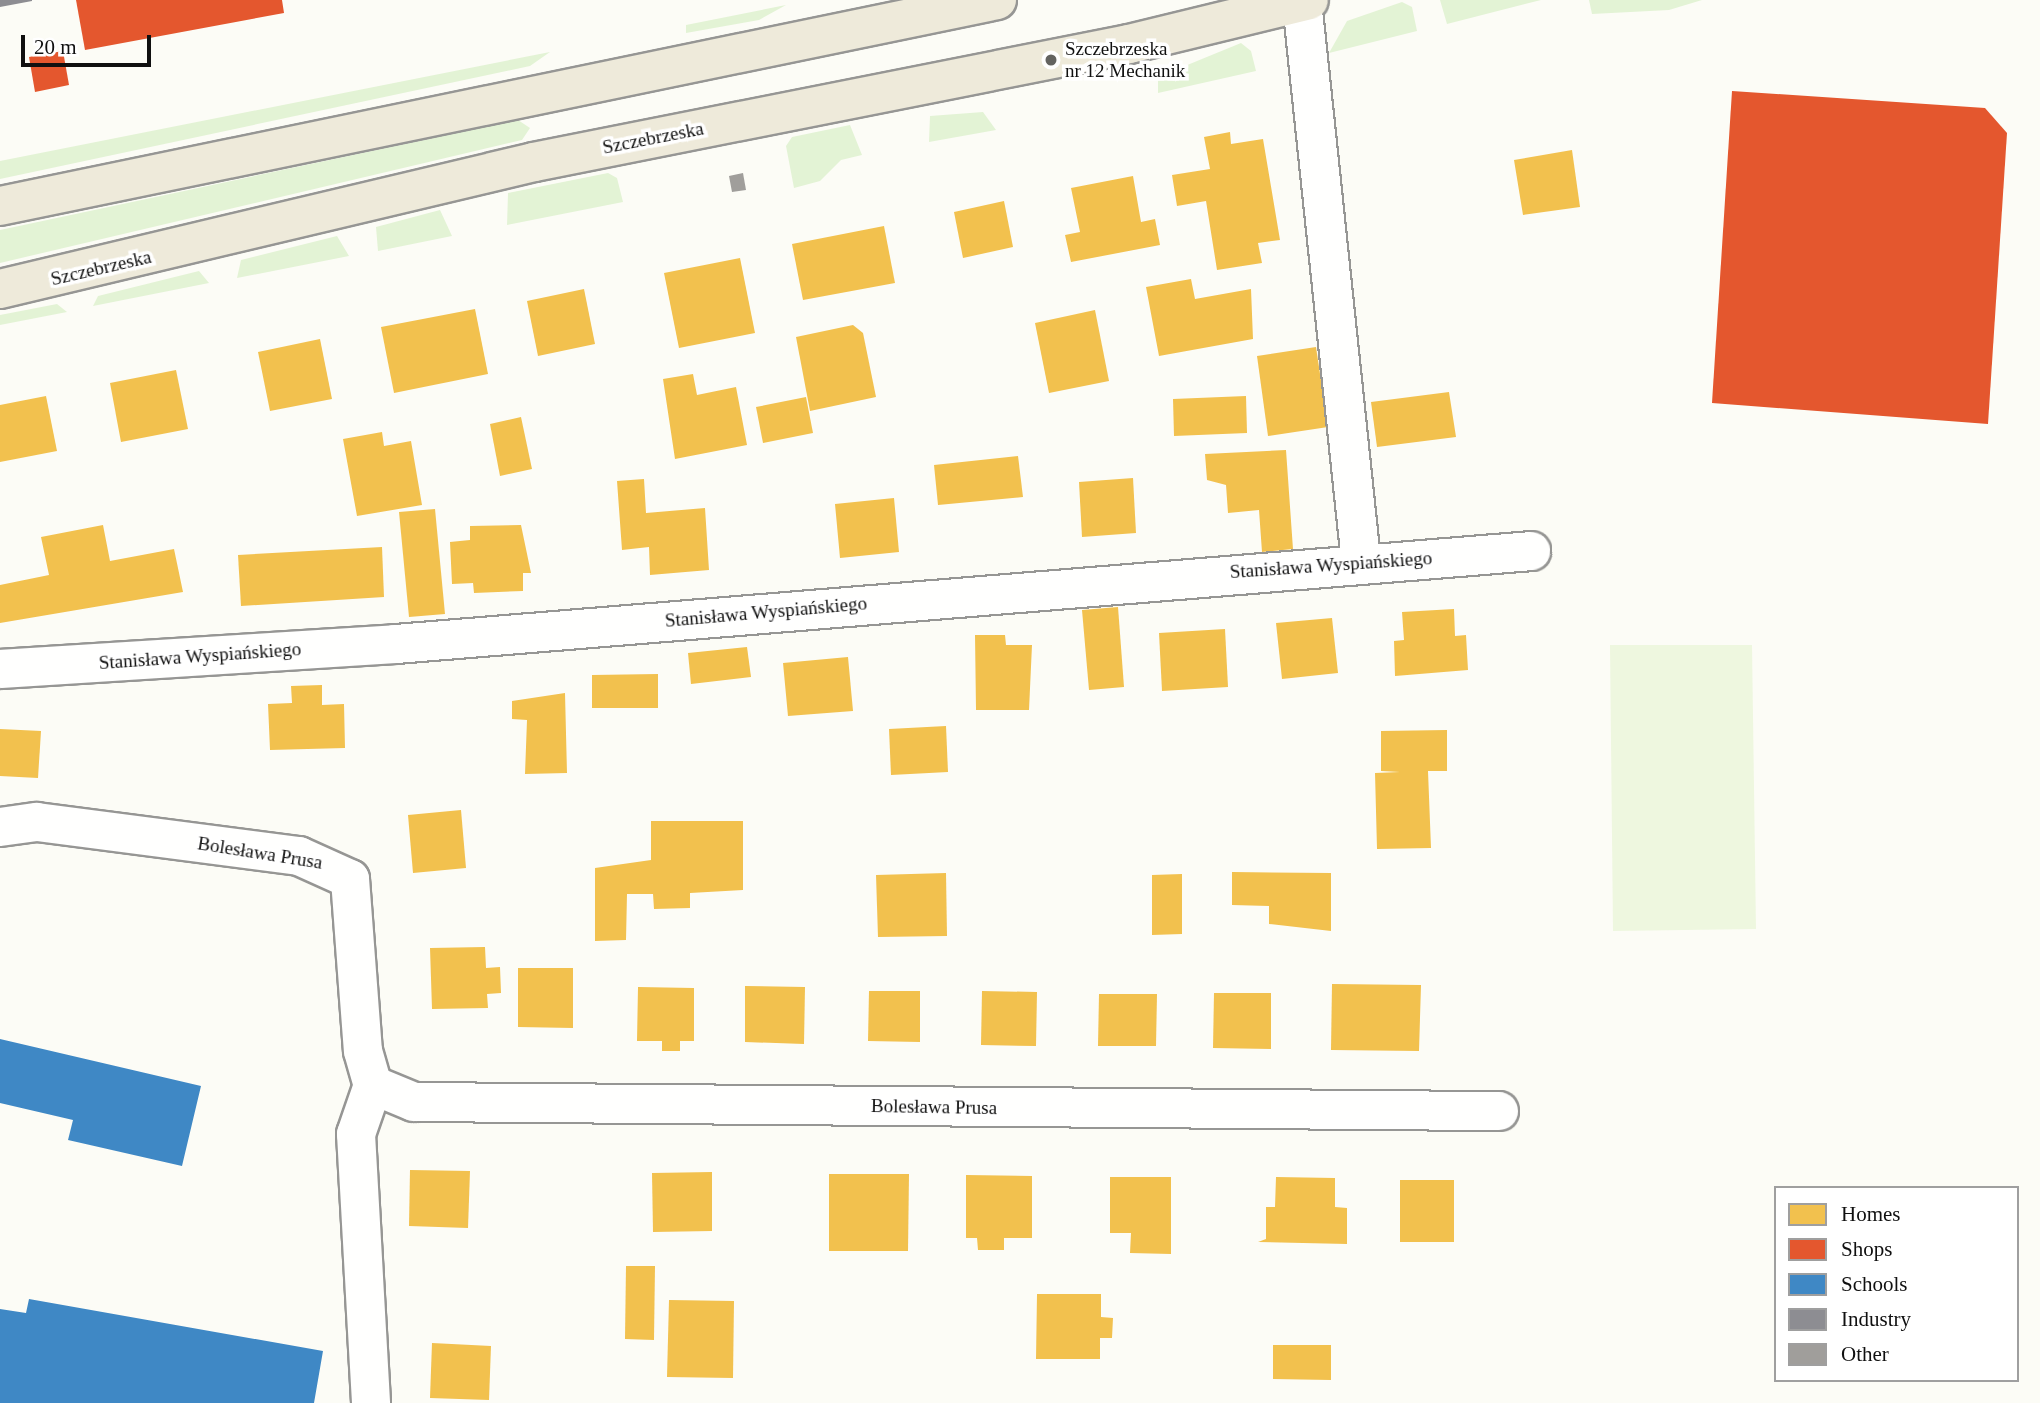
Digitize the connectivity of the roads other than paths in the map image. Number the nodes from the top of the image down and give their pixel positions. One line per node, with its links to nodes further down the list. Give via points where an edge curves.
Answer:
1 (997, 0): 3 (main road)
2 (1305, 1): 4 (main road, Szczebrzeska, via 1129,44 534,162); 6 (street)
3 (0, 206)
4 (0, 289)
5 (1531, 551): 6 (street, Stanisława Wyspiańskiego)
6 (1361, 561): 7 (street, Stanisława Wyspiańskiego, via 396,644)
7 (0, 669)
8 (0, 827): 9 (street, Bolesława Prusa, via 37,822 299,856 336,867 350,879 355,898 363,1051)
9 (373, 1085): 10 (street, Bolesława Prusa, via 414,1102); 11 (street, via 356,1134)
10 (1499, 1111)
11 (371, 1403)

